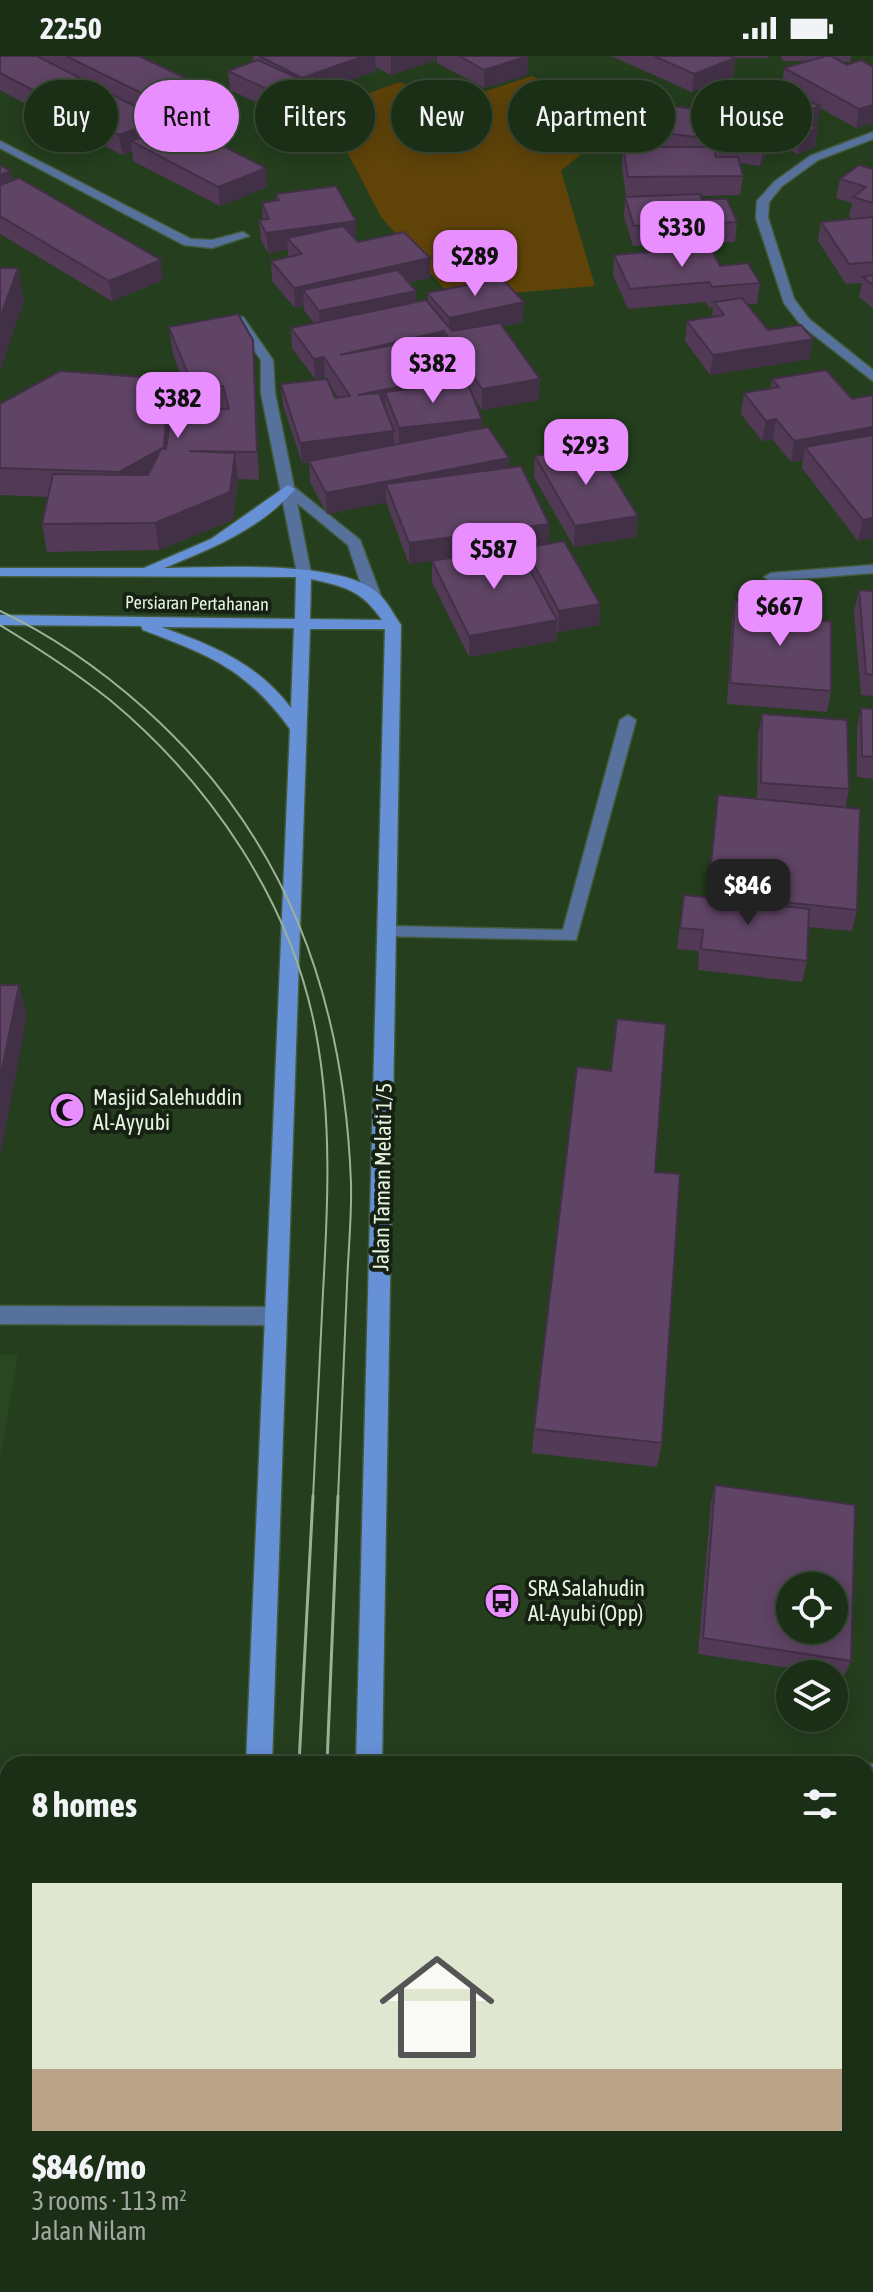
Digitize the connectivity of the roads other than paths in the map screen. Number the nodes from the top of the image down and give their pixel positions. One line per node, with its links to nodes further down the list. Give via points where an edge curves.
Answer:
1 (873, 135): 5 (street, via 814,158 778,184 763,201 762,218 788,300 805,322)
2 (0, 144): 3 (street, via 188,242 212,244)
3 (243, 236)
4 (239, 320): 6 (street, via 267,360 268,393)
5 (873, 377)
6 (288, 489): 9 (main road, via 216,542); 10 (street); 12 (street, via 355,543)
7 (873, 569): 11 (street)
8 (0, 572): 9 (main road, Persiaran Pertahanan)
9 (140, 573): 10 (main road, Persiaran Pertahanan)
10 (304, 573): 12 (main road, Persiaran Pertahanan, via 344,582); 15 (main road)
11 (771, 577)
12 (373, 596): 16 (main road)
13 (0, 620): 14 (main road, Persiaran Pertahanan)
14 (137, 623): 15 (main road, Persiaran Pertahanan); 18 (main road, via 242,668 268,690)
15 (303, 625): 16 (main road, Persiaran Pertahanan); 18 (main road)
16 (393, 625): 19 (main road, Jalan Taman Melati 1/5)
17 (628, 720): 19 (street, via 570,936)
18 (300, 731): 21 (main road)
19 (387, 932): 23 (main road, Jalan Taman Melati 1/5)
20 (0, 1315): 21 (street)
21 (276, 1316): 22 (main road)
22 (259, 1756)
23 (369, 1756)

